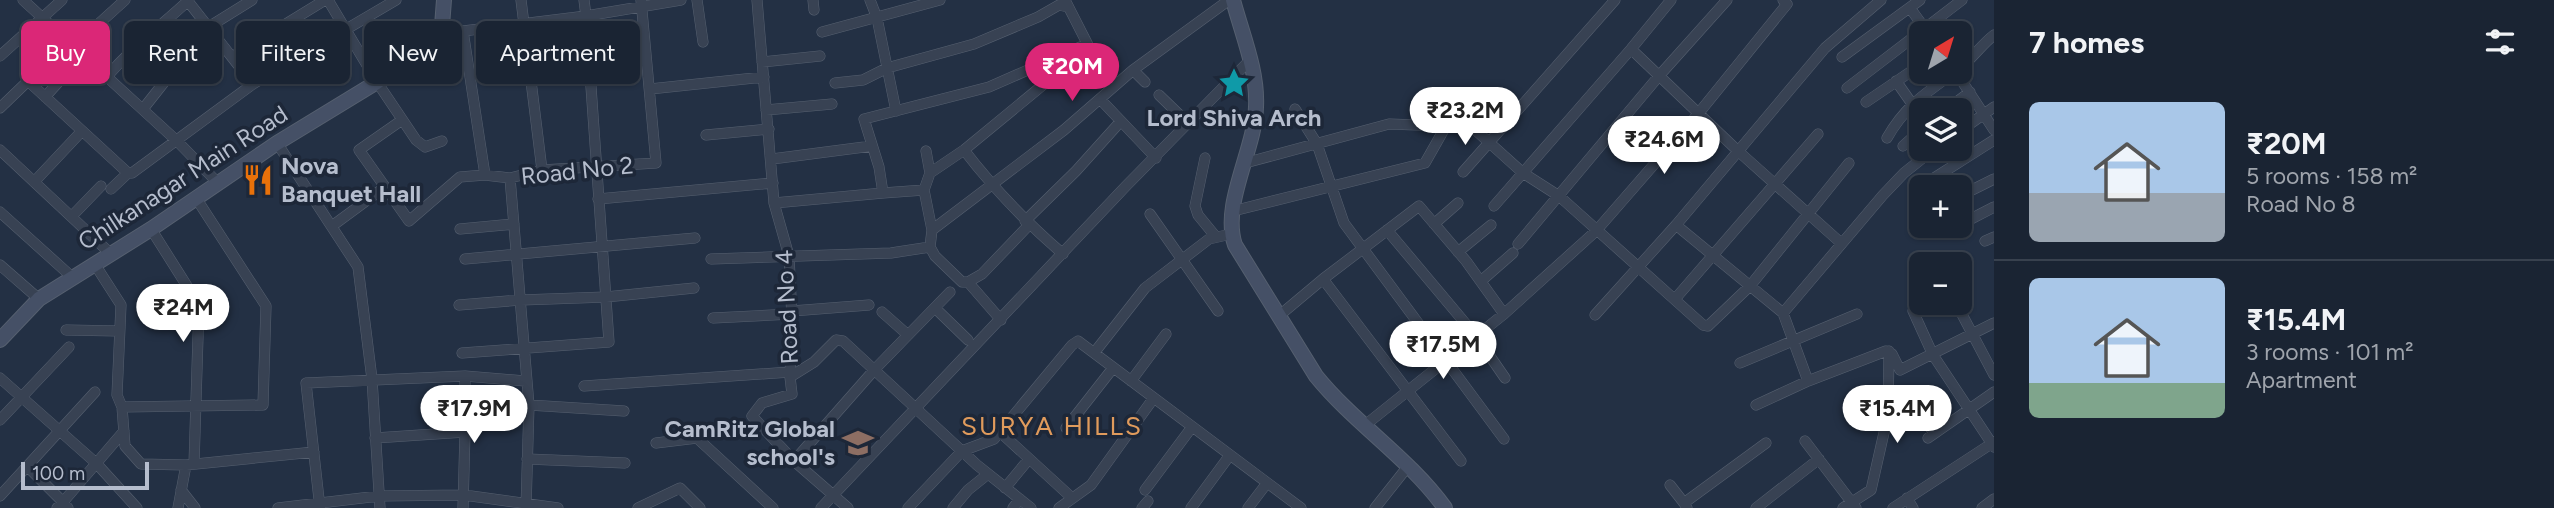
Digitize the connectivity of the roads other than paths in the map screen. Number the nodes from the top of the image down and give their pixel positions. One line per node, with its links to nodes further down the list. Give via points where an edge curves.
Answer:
1 (23, 0): 29 (street)
2 (62, 0): 29 (street)
3 (125, 0): 30 (street)
4 (188, 0): 31 (street); 62 (street, via 134,46)
5 (252, 0): 32 (street)
6 (326, 0): 33 (street); 52 (street)
7 (396, 0): 39 (street)
8 (444, 0): 34 (street)
9 (521, 0): 35 (street)
10 (584, 0): 27 (street)
11 (681, 0): 24 (street)
12 (697, 0): 45 (street)
13 (757, 0): 58 (street, Road No 4)
14 (870, 0): 28 (street)
15 (940, 0): 28 (street)
16 (1231, 0): 56 (street); 60 (street)
17 (1615, 0): 113 (street)
18 (1671, 0): 49 (street)
19 (1727, 0): 64 (street)
20 (1881, 0): 120 (street, via 1825,48)
21 (1920, 0): 26 (street)
22 (1962, 0): 38 (street)
23 (1785, 2): 96 (street)
24 (641, 4): 27 (street); 79 (street, Road No 2)
25 (1067, 4): 48 (street); 59 (street, via 974,44)
26 (1910, 8): 37 (street); 53 (street)
27 (586, 16): 36 (street); 129 (street)
28 (877, 18): 42 (street); 59 (street)
29 (43, 19): 50 (street)
30 (102, 21)
31 (203, 21)
32 (219, 21)
33 (340, 21)
34 (441, 21)
35 (524, 21)
36 (552, 21)
37 (1920, 21)
38 (1938, 21)
39 (350, 27)
40 (476, 30): 41 (street)
41 (463, 31): 135 (street)
42 (822, 32)
43 (1994, 35): 54 (street)
44 (350, 36): 55 (street)
45 (704, 42)
46 (1909, 44): 78 (street)
47 (222, 45): 52 (street)
48 (1088, 45): 75 (street); 95 (street, via 989,87); 118 (street)
49 (1631, 49): 64 (street); 134 (street)
50 (0, 56)
51 (820, 56): 58 (street)
52 (232, 57): 57 (street)
53 (1842, 57)
54 (1972, 59)
55 (364, 60)
56 (1250, 60): 100 (street); 126 (street, via 1256,110)
57 (236, 62)
58 (762, 62): 63 (street, Road No 4)
59 (887, 68): 68 (street, via 863,80); 95 (street)
60 (1133, 70): 67 (street); 75 (street)
61 (1909, 72): 66 (street)
62 (110, 73)
63 (764, 77): 79 (street); 93 (street, Road No 4)
64 (1658, 77): 96 (street); 149 (street)
65 (110, 81): 91 (street)
66 (1896, 81): 86 (street); 87 (street)
67 (1145, 82)
68 (835, 83)
69 (56, 84): 82 (street)
70 (163, 84): 91 (street)
71 (253, 84): 109 (street)
72 (374, 84): 112 (street, Chilkanagar Main Road)
73 (378, 84): 97 (street)
74 (531, 84): 130 (street)
75 (1115, 84): 85 (street)
76 (1939, 84): 83 (street)
77 (1964, 84): 80 (street)
78 (1847, 88)
79 (650, 89): 129 (street, Road No 2, via 656,163)
80 (1970, 92): 84 (street); 94 (street)
81 (1159, 95): 100 (street)
82 (45, 97): 90 (street, via 28,81); 104 (street)
83 (1919, 98)
84 (1962, 98)
85 (1100, 99): 98 (street); 143 (street)
86 (1909, 99)
87 (1866, 102)
88 (832, 104): 93 (street)
89 (1909, 106): 107 (street)
90 (0, 108)
91 (143, 109): 109 (street)
92 (1295, 109): 114 (street)
93 (766, 110): 102 (street, Road No 4)
94 (1989, 110): 99 (street); 103 (street)
95 (896, 111): 115 (street, via 864,119)
96 (1698, 114): 120 (street); 172 (street)
97 (402, 120): 110 (street, via 425,147); 144 (street, via 359,150)
98 (1121, 121): 121 (street); 162 (street)
99 (1972, 122)
100 (1189, 124): 121 (street)
101 (1446, 126): 113 (street, via 1472,127); 114 (street, via 1390,124); 145 (street, via 1425,163)
102 (769, 129): 106 (street); 123 (street, Road No 4)
103 (1994, 130)
104 (81, 131): 132 (street); 139 (street)
105 (1818, 134): 142 (street)
106 (706, 135)
107 (1887, 138)
108 (1994, 140): 128 (street)
109 (177, 141): 132 (street); 140 (street)
110 (442, 141)
111 (1909, 141): 116 (street)
112 (277, 142): 140 (street, Chilkanagar Main Road); 167 (street)
113 (1490, 143): 131 (street); 134 (street)
114 (1317, 144): 126 (street); 145 (street)
115 (872, 146): 123 (street); 148 (street)
116 (1903, 146)
117 (0, 150): 139 (street)
118 (964, 150): 133 (street); 143 (street)
119 (926, 151): 133 (street)
120 (1738, 151): 142 (street); 166 (street)
121 (1156, 158): 182 (street)
122 (1205, 158): 174 (street, via 1195,206)
123 (772, 159): 141 (street, Road No 4)
124 (1919, 161): 176 (street)
125 (1954, 161): 128 (street)
126 (1245, 163): 156 (street)
127 (1849, 163): 158 (street)
128 (1956, 164): 136 (street)
129 (596, 168): 130 (street, Road No 2); 151 (street)
130 (542, 170): 137 (street, Road No 2)
131 (1463, 172)
132 (128, 173): 160 (street)
133 (930, 173): 146 (street)
134 (1523, 173): 149 (street); 154 (street)
135 (485, 175): 137 (street, Road No 2); 144 (street, Road No 2, via 460,177 409,221)
136 (1939, 175)
137 (510, 178): 163 (street)
138 (1994, 179): 147 (street)
139 (34, 181): 160 (street)
140 (218, 183): 150 (street, Chilkanagar Main Road)
141 (772, 183): 151 (street); 152 (street, Road No 4)
142 (1774, 184): 158 (street); 183 (street)
143 (992, 186): 162 (street); 170 (street)
144 (385, 187): 167 (street)
145 (1332, 187): 156 (street); 179 (street, via 1344,223)
146 (924, 190): 148 (street); 170 (street)
147 (1972, 190)
148 (883, 193): 152 (street)
149 (1559, 197): 172 (street); 194 (street, via 1516,249)
150 (196, 198): 168 (street, Chilkanagar Main Road); 255 (street, via 267,306 262,405)
151 (598, 199): 178 (street)
152 (774, 203): 185 (street, Road No 4)
153 (1458, 203): 164 (street)
154 (1494, 206)
155 (1994, 207): 161 (street)
156 (1233, 211): 173 (street)
157 (0, 212): 192 (street)
158 (1808, 213): 176 (street); 196 (street)
159 (1150, 214): 186 (street)
160 (72, 216): 181 (street)
161 (1972, 218)
162 (1027, 223): 182 (street); 195 (street, via 982,274)
163 (514, 224): 169 (street); 184 (street)
164 (1434, 224): 171 (street, via 1419,206); 180 (street)
165 (1491, 225): 180 (street)
166 (1676, 225): 183 (street); 191 (street)
167 (332, 226): 243 (street, via 358,267)
168 (151, 229): 181 (street, Chilkanagar Main Road); 255 (street, via 199,305)
169 (460, 229)
170 (932, 230): 177 (street)
171 (1387, 230): 179 (street); 225 (street)
172 (1596, 230): 191 (street); 210 (street)
173 (1231, 234): 174 (street); 215 (street)
174 (1216, 237): 186 (street)
175 (695, 238): 178 (street)
176 (1841, 243): 209 (street)
177 (930, 247): 185 (street, via 891,253); 195 (street, via 962,282)
178 (602, 248): 184 (street); 199 (street)
179 (1362, 249): 193 (street); 234 (street)
180 (1458, 252): 194 (street)
181 (110, 253): 189 (street, Chilkanagar Main Road)
182 (1063, 254): 217 (street)
183 (1712, 254): 196 (street); 201 (street)
184 (516, 256): 187 (street); 202 (street)
185 (789, 256): 188 (street); 208 (street, Road No 4)
186 (1182, 258): 207 (street); 232 (street, via 1146,288)
187 (465, 259)
188 (711, 260)
189 (94, 263): 192 (street, Chilkanagar Main Road); 220 (street, via 121,305)
190 (0, 265): 200 (street)
191 (1637, 268): 201 (street); 212 (street)
192 (72, 277): 200 (street, Chilkanagar Main Road)
193 (1323, 279): 215 (street); 248 (street)
194 (1481, 281): 210 (street)
195 (968, 282): 217 (street)
196 (1750, 286): 201 (street, via 1708,326); 209 (street)
197 (694, 288): 199 (street)
198 (950, 292): 205 (street)
199 (606, 298): 202 (street); 229 (street, via 609,342)
200 (39, 299): 221 (street, Chilkanagar Main Road)
201 (1675, 299)
202 (522, 300): 203 (street); 229 (street)
203 (459, 305)
204 (869, 305): 208 (street)
205 (935, 307): 224 (street); 226 (street)
206 (882, 312): 224 (street)
207 (1218, 312)
208 (792, 313): 216 (street); 238 (street, Road No 4)
209 (1783, 313): 227 (street)
210 (1504, 314): 225 (street)
211 (1857, 314): 227 (street)
212 (1595, 315)
213 (1915, 315): 233 (street)
214 (1962, 315): 223 (street)
215 (1280, 316): 262 (street, via 1331,395)
216 (713, 318)
217 (1001, 320): 257 (street)
218 (1994, 323): 223 (street)
219 (66, 330): 220 (street)
220 (120, 331): 256 (street, via 117,395)
221 (2, 334)
222 (1166, 334): 245 (street)
223 (1971, 334): 233 (street); 239 (street)
224 (908, 335): 237 (street)
225 (1476, 336): 234 (street); 242 (street)
226 (968, 340)
227 (1793, 340): 235 (street); 246 (street)
228 (69, 347): 251 (street)
229 (524, 348): 231 (street); 244 (street)
230 (1889, 351): 233 (street, via 1900,370); 246 (street); 304 (street, via 1888,415 1871,490)
231 (462, 353)
232 (1094, 353): 236 (street); 268 (street, via 1075,342)
233 (1933, 355): 259 (street)
234 (1445, 359): 248 (street); 270 (street)
235 (1740, 363)
236 (1113, 368): 245 (street); 264 (street)
237 (876, 369): 238 (street, via 843,341 836,341 814,362); 257 (street); 281 (street)
238 (790, 375): 247 (street); 281 (street, Road No 4, via 792,394 762,403 752,416)
239 (1994, 375)
240 (465, 376): 243 (street); 244 (street); 267 (street)
241 (0, 378): 251 (street)
242 (1505, 378)
243 (372, 379): 269 (street); 276 (street, via 306,383)
244 (525, 381): 253 (street)
245 (1131, 381): 252 (street)
246 (1808, 381): 254 (street)
247 (584, 386)
248 (1408, 391): 262 (street); 282 (street)
249 (94, 392): 265 (street)
250 (1994, 392): 259 (street)
251 (20, 398): 261 (street); 265 (street)
252 (1153, 399): 263 (street); 297 (street, via 1091,485)
253 (529, 405): 260 (street); 280 (street)
254 (1756, 405)
255 (195, 406): 256 (street); 285 (street)
256 (122, 407): 266 (street)
257 (915, 409): 275 (street); 296 (street)
258 (1918, 410): 259 (street, via 1931,436)
259 (1967, 410): 274 (street)
260 (624, 411)
261 (0, 420)
262 (1364, 426): 286 (street)
263 (1192, 427): 277 (street); 298 (street)
264 (1066, 428)
265 (58, 431): 283 (street); 287 (street)
266 (124, 431): 283 (street); 285 (street, via 125,446 141,464)
267 (465, 432): 269 (street); 293 (street)
268 (1000, 432): 275 (street, via 994,439); 278 (street)
269 (375, 438): 295 (street)
270 (1504, 439)
271 (1805, 441): 279 (street)
272 (656, 443): 315 (street, via 697,438)
273 (1766, 443): 303 (street)
274 (1993, 444): 299 (street)
275 (962, 451): 288 (street); 318 (street)
276 (314, 452): 285 (street); 301 (street)
277 (1230, 455): 289 (street); 322 (street)
278 (1029, 459): 291 (street); 297 (street)
279 (1819, 459): 304 (street); 327 (street)
280 (527, 460): 284 (street); 305 (street)
281 (794, 461): 296 (street, Road No 4)
282 (1461, 461)
283 (96, 463): 302 (street); 306 (street)
284 (625, 463)
285 (190, 465): 292 (street)
286 (1409, 465): 325 (street); 326 (street)
287 (27, 466): 294 (street); 302 (street)
288 (988, 474): 291 (street); 319 (street)
289 (1267, 483): 323 (street); 324 (street)
290 (1670, 485): 303 (street)
291 (1005, 488): 300 (street)
292 (181, 490): 307 (street); 308 (street)
293 (464, 495): 295 (street); 305 (street); 311 (street)
294 (0, 496)
295 (379, 496): 301 (street); 310 (street)
296 (833, 496): 316 (street); 317 (street, Road No 4)
297 (1072, 497): 321 (street)
298 (1145, 500)
299 (1910, 503): 328 (street)
300 (1016, 504): 320 (street)
301 (319, 505): 309 (street)
302 (63, 506)
303 (1686, 506)
304 (1850, 506)
305 (526, 507): 312 (street)
306 (137, 508)
307 (178, 508)
308 (195, 508)
309 (278, 508)
310 (380, 508)
311 (463, 508)
312 (558, 508)
313 (638, 508): 314 (street, via 680,488)
314 (700, 508)
315 (773, 508)
316 (821, 508)
317 (848, 508)
318 (908, 508)
319 (953, 508)
320 (1031, 508)
321 (1059, 508)
322 (1191, 508)
323 (1248, 508)
324 (1301, 508)
325 (1375, 508)
326 (1445, 508)
327 (1756, 508)
328 (1893, 508)

